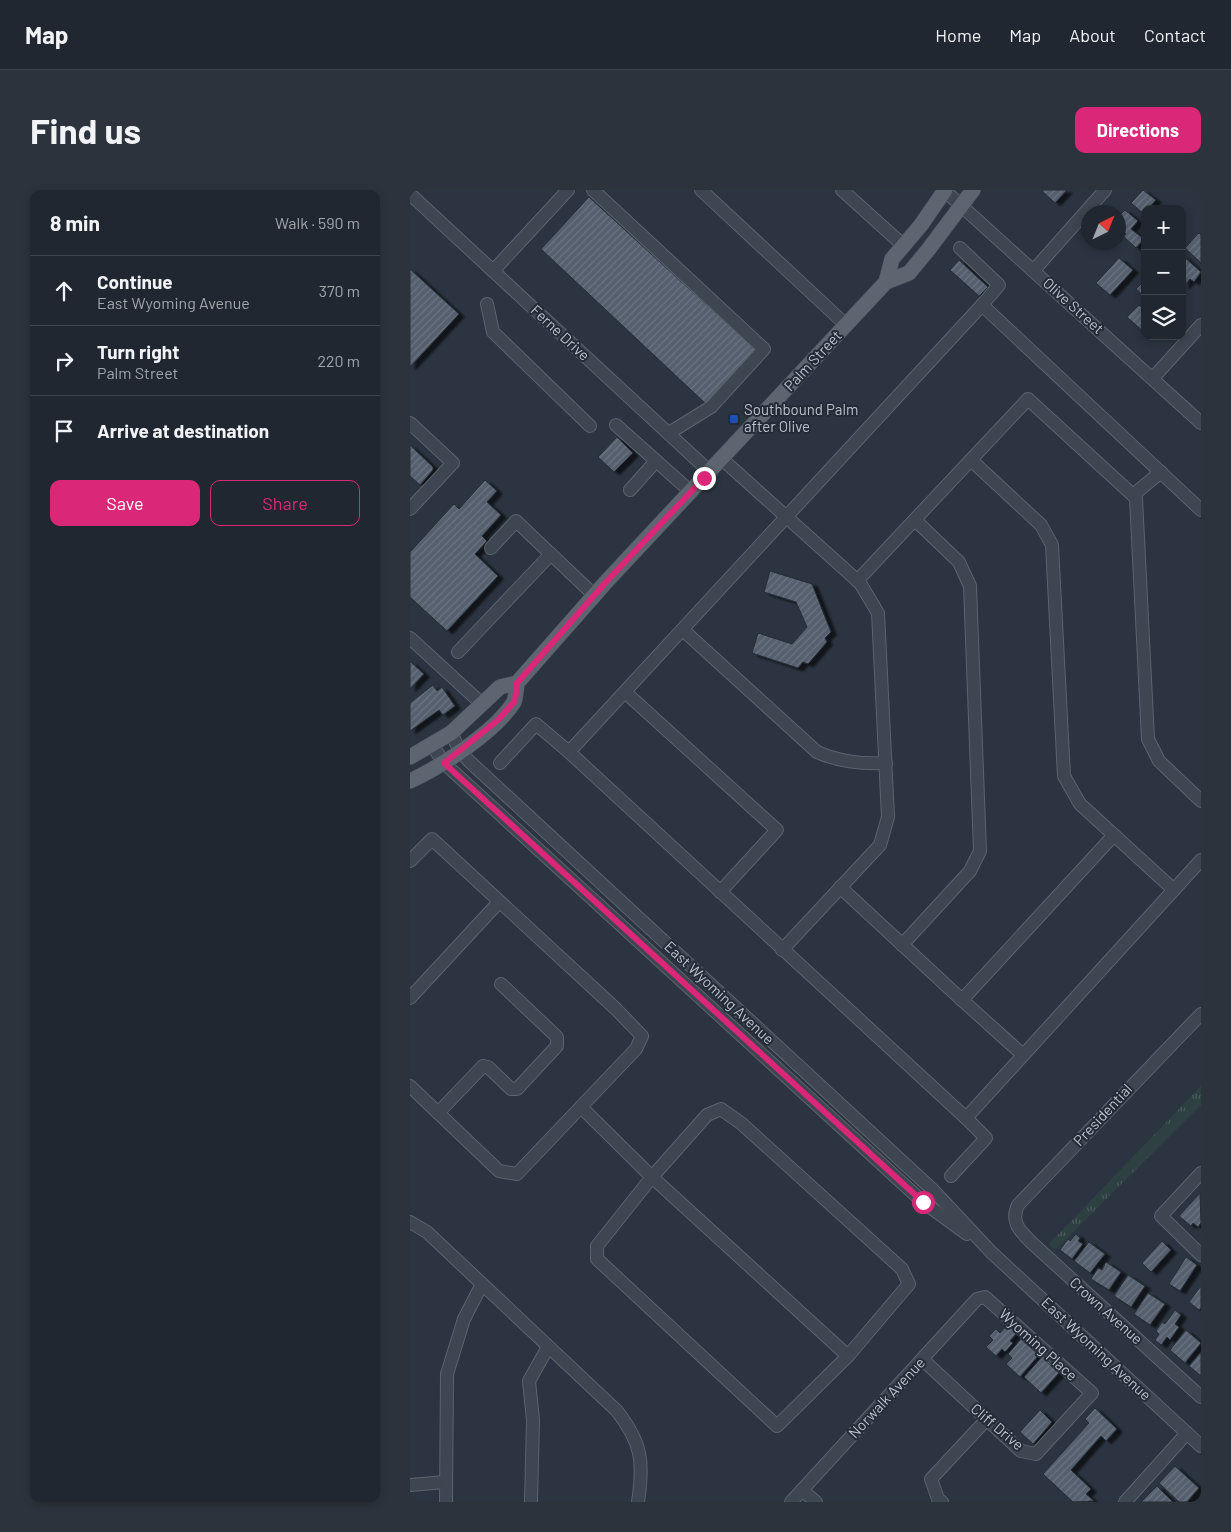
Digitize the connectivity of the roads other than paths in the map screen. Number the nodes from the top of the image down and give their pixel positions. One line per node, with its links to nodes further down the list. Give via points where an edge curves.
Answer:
1 (568, 190): 13 (street)
2 (593, 190): 24 (street, via 764,349 711,407)
3 (701, 190): 17 (street)
4 (842, 190): 10 (street)
5 (945, 190): 9 (street, Olive Street); 10 (main road, Palm Street)
6 (973, 190): 9 (main road, Palm Street)
7 (1105, 190): 12 (street)
8 (410, 194): 13 (street, Ferne Drive)
9 (961, 206): 12 (street, Olive Street); 14 (main road, Palm Street, via 909,272)
10 (904, 246): 14 (main road, Palm Street, via 892,259)
11 (960, 248): 16 (street, via 1000,285)
12 (1034, 270): 19 (street, Olive Street)
13 (493, 271): 24 (street, Ferne Drive)
14 (886, 282): 17 (main road, Palm Street)
15 (487, 304): 23 (street, via 493,332)
16 (982, 305): 29 (street); 35 (street)
17 (846, 325): 25 (main road, Palm Street)
18 (1201, 325): 19 (street)
19 (1153, 378): 20 (street, Olive Street)
20 (1201, 422)
21 (410, 423): 33 (street, via 453,463)
22 (616, 425): 27 (street)
23 (590, 426)
24 (669, 433): 28 (street, Ferne Drive)
25 (722, 459): 28 (main road, Palm Street); 35 (street)
26 (971, 460): 32 (street, via 1028,399); 36 (street); 57 (street, via 1041,525 1052,545 1064,776 1080,804)
27 (656, 461): 30 (street); 31 (street)
28 (710, 472): 31 (main road, Palm Street)
29 (1161, 472): 32 (street); 34 (street)
30 (630, 490)
31 (691, 492): 40 (main road, Palm Street)
32 (1133, 495): 56 (street, via 1136,498 1148,739 1159,761)
33 (410, 509)
34 (1201, 510)
35 (787, 519): 39 (street); 41 (street)
36 (915, 520): 39 (street); 64 (street, via 959,562 970,586 980,851 970,871)
37 (491, 548): 38 (street, via 516,521)
38 (551, 554): 40 (street); 43 (street)
39 (857, 581): 54 (street, via 878,613)
40 (594, 595): 44 (main road, Palm Street)
41 (683, 630): 45 (street); 54 (street, via 817,752 837,761)
42 (410, 638): 46 (street)
43 (458, 652)
44 (517, 683): 46 (main road, Palm Street, via 500,686); 49 (main road, Palm Street, via 515,701 498,720)
45 (625, 692): 50 (street); 62 (street, via 777,830)
46 (482, 704): 47 (main road, Palm Street)
47 (451, 733): 48 (main road, Palm Street); 49 (street, East Wyoming Avenue)
48 (432, 745): 51 (main road, Palm Street); 52 (street, East Wyoming Avenue)
49 (460, 751): 52 (main road, Palm Street); 80 (street, East Wyoming Avenue, via 934,1191)
50 (568, 752): 53 (street, via 536,724); 62 (street)
51 (410, 758)
52 (444, 763): 55 (main road, Palm Street); 80 (street, East Wyoming Avenue, via 923,1202)
53 (500, 763)
54 (886, 763): 60 (street, via 888,817 880,845)
55 (410, 781)
56 (1201, 801)
57 (1114, 835): 61 (street); 68 (street)
58 (1201, 860): 61 (street)
59 (410, 861): 63 (street, via 432,839)
60 (840, 888): 64 (street); 65 (street)
61 (1174, 890): 70 (street)
62 (720, 892): 65 (street)
63 (499, 902): 67 (street); 72 (street, via 616,1008 642,1036 636,1049)
64 (902, 945): 68 (street)
65 (782, 950): 74 (street)
66 (501, 984): 73 (street, via 557,1037 557,1046 517,1089 511,1089 483,1066)
67 (410, 998)
68 (962, 1000): 70 (street)
69 (1201, 1014): 79 (street, Presidential, via 1018,1205)
70 (1022, 1056): 74 (street)
71 (410, 1086): 73 (street)
72 (581, 1107): 73 (street, via 517,1174 499,1171); 77 (street)
73 (438, 1113)
74 (966, 1118): 76 (street, via 986,1138)
75 (1201, 1174): 81 (street, via 1161,1216)
76 (950, 1176)
77 (652, 1177): 85 (street); 85 (street, via 596,1246 598,1259 777,1426); 85 (street, via 706,1115 721,1109 742,1124 902,1269 909,1284)
78 (410, 1222): 82 (street, via 427,1232)
79 (1014, 1222): 88 (street, Crown Avenue, via 1032,1243)
80 (991, 1252): 90 (street, East Wyoming Avenue)
81 (1201, 1255)
82 (482, 1284): 84 (street); 92 (street, via 464,1319 446,1374)
83 (985, 1297): 86 (street, Norwalk Avenue, via 978,1299); 87 (street, Wyoming Place)
84 (548, 1347): 96 (street, via 529,1381 533,1420); 97 (street, via 617,1411 633,1432 643,1472)
85 (848, 1356)
86 (922, 1359): 89 (street, Cliff Drive); 94 (street, Norwalk Avenue)
87 (1092, 1393): 89 (street, Cliff Drive, via 1036,1454 1021,1451)
88 (1201, 1397)
89 (986, 1419): 100 (street, via 931,1479)
90 (1187, 1433): 91 (street, East Wyoming Avenue); 101 (street)
91 (1201, 1446)
92 (445, 1482): 93 (street); 95 (street)
93 (410, 1485)
94 (802, 1490): 98 (street, Norwalk Avenue); 99 (street)
95 (446, 1502)
96 (531, 1502)
97 (638, 1502)
98 (791, 1502)
99 (816, 1502)
100 (942, 1502)
101 (1125, 1502)

